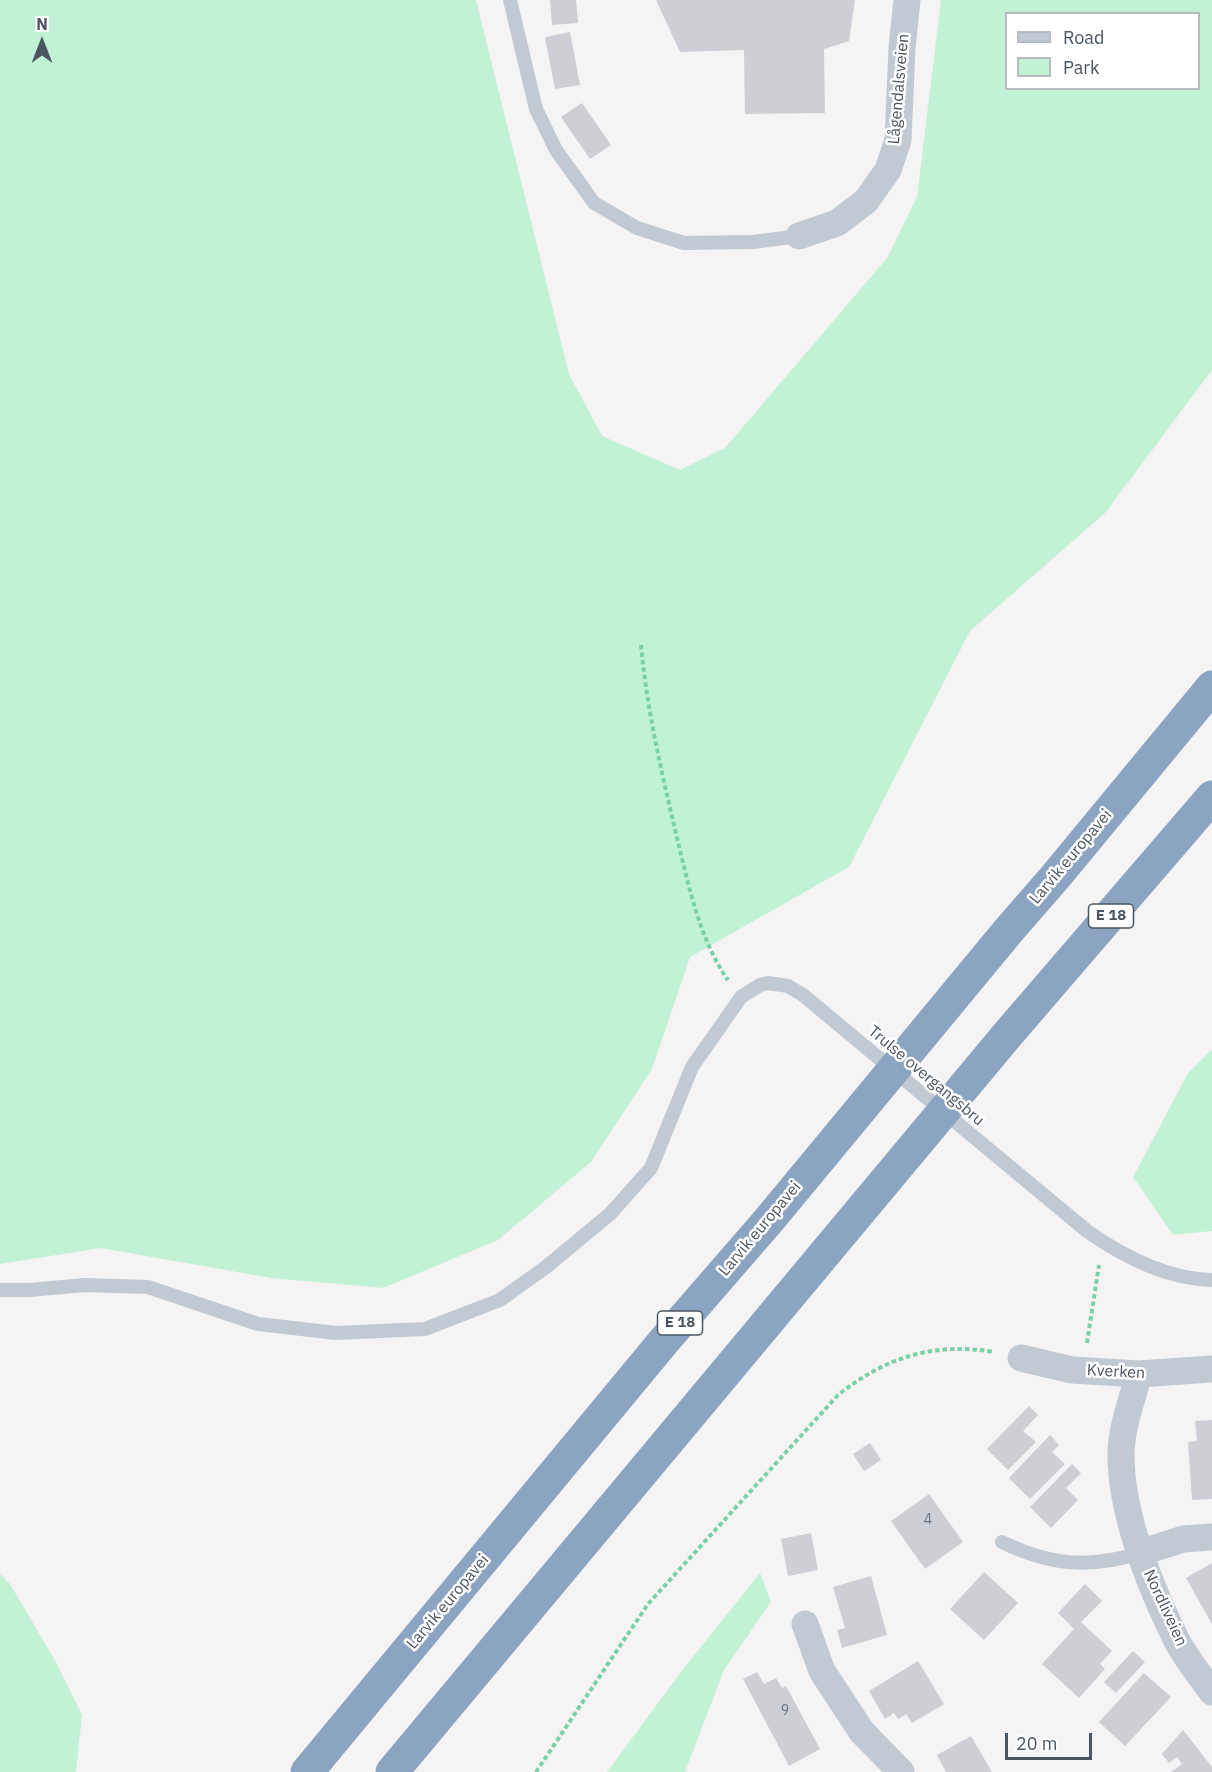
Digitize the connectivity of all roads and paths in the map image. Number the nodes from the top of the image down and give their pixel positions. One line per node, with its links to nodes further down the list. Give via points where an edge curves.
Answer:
1 (510, 0): 3 (lane, via 537,109 556,150 594,203 637,228 684,243 753,242)
2 (907, 0): 3 (street, Lågendalsveien, via 898,140 888,170 866,201 837,223)
3 (799, 236)
4 (641, 645): 7 (path, via 659,763 687,880 707,942)
5 (1212, 687): 20 (highway, Larvik europavei / E 18)
6 (1212, 797): 21 (highway, E 18, via 1008,1034)
7 (741, 997): 8 (lane, Trulse overgangsbru, via 768,982 788,986 802,995); 10 (lane, via 692,1067 651,1168 610,1214 500,1300 425,1329 336,1334 258,1324 148,1287 85,1285)
8 (1107, 1245): 9 (lane, Trulse overgangsbru, via 1144,1264); 13 (path, via 1100,1257 1091,1306)
9 (1212, 1280)
10 (0, 1290)
11 (1021, 1358): 13 (street, Kverken); 22 (path, via 970,1349 914,1354 873,1370 838,1395 648,1604)
12 (1212, 1369): 14 (street, Kverken)
13 (1087, 1371): 14 (street, Kverken)
14 (1139, 1374): 17 (street, Nordliveien, via 1125,1422 1121,1454 1124,1492)
15 (1212, 1538): 17 (street, via 1183,1539)
16 (1002, 1542): 17 (lane, Nordliveien, via 1027,1554 1086,1563)
17 (1140, 1553): 19 (street, Nordliveien, via 1174,1636)
18 (805, 1624): 23 (street, via 822,1671 862,1732)
19 (1212, 1692)
20 (307, 1772)
21 (392, 1772)
22 (536, 1772)
23 (901, 1772)

